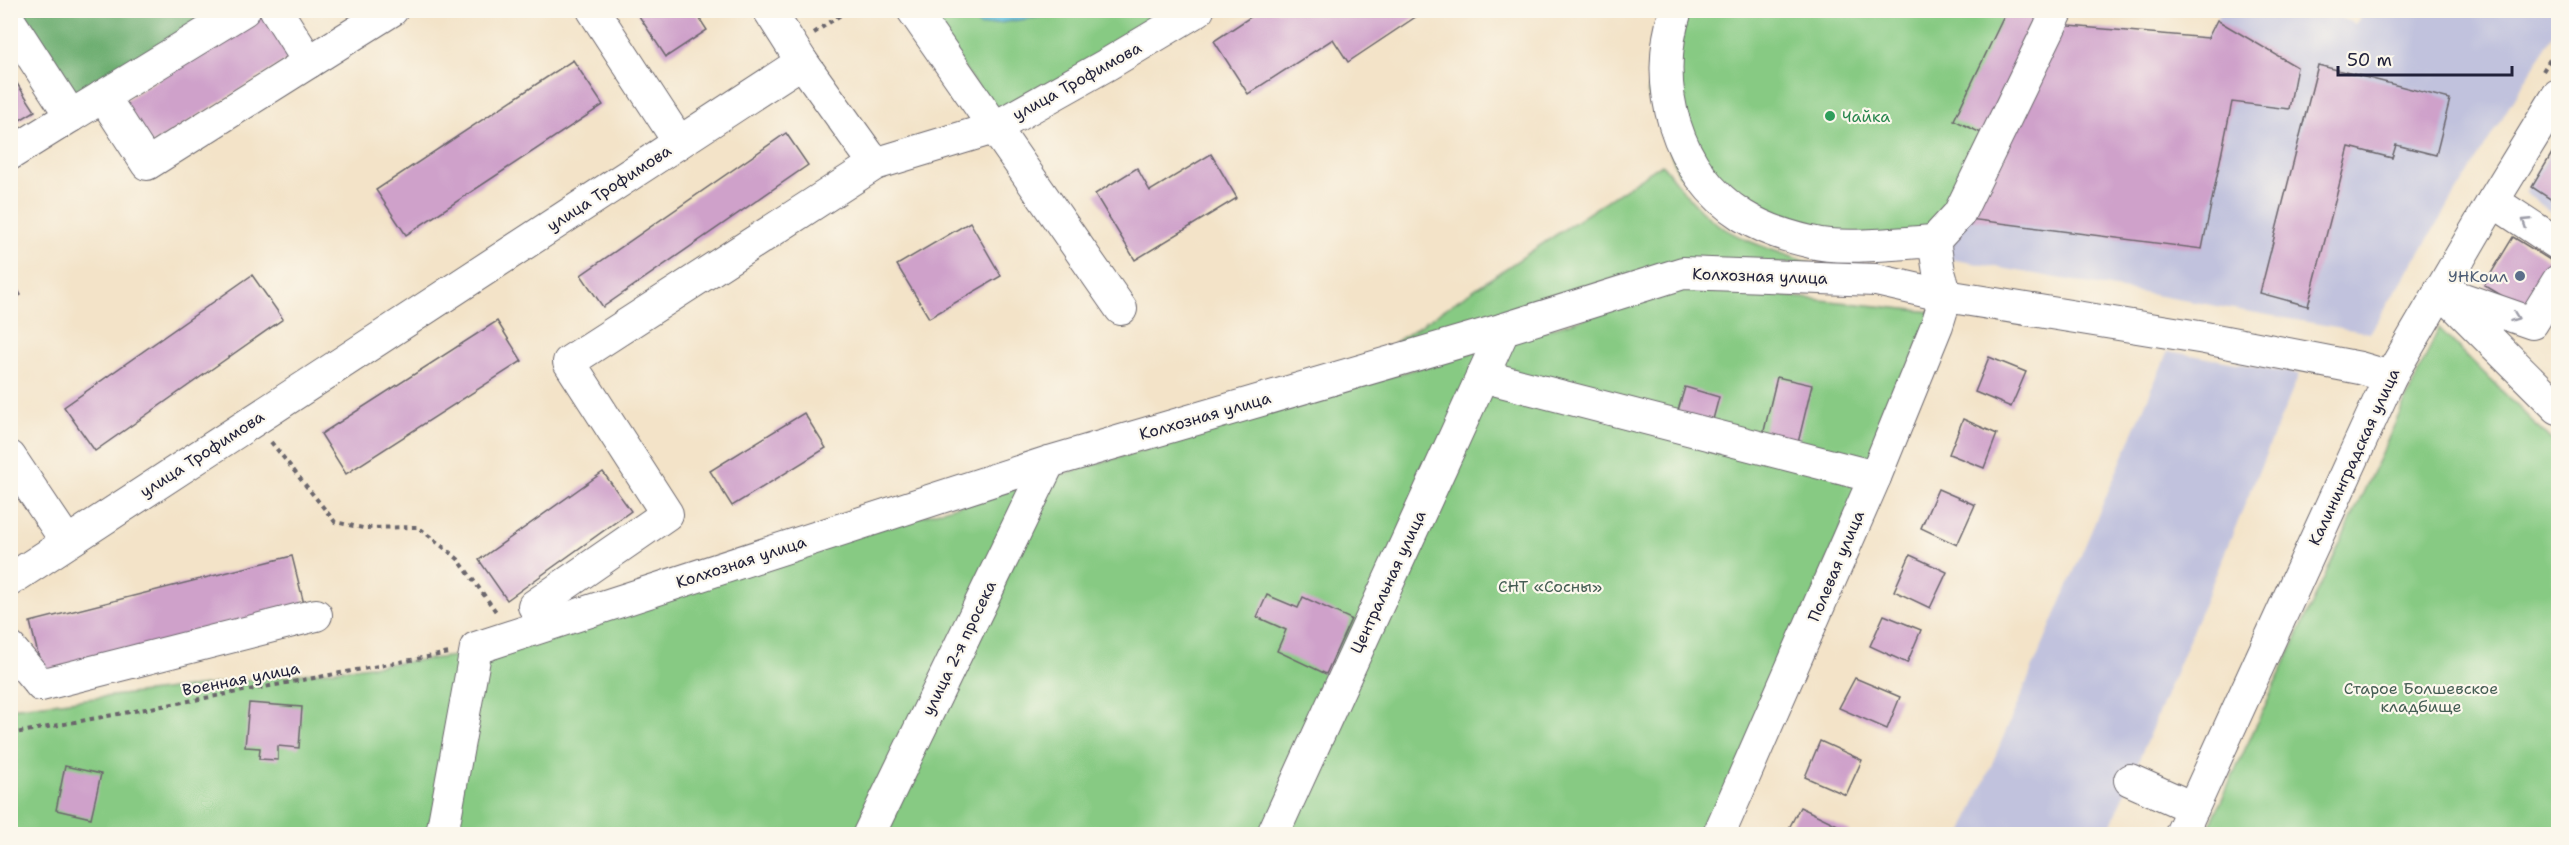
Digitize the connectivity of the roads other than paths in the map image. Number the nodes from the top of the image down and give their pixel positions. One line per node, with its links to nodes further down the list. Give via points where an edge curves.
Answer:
1 (244, 10): 14 (street)
2 (276, 10): 11 (street)
3 (392, 10): 11 (street)
4 (593, 10): 17 (street)
5 (769, 10): 12 (street)
6 (912, 10): 16 (street)
7 (1198, 10): 16 (street, улица Трофимова)
8 (1676, 10): 21 (street, via 1666,58 1672,121 1697,171 1721,199 1743,217 1813,243)
9 (2058, 10): 21 (street, via 1959,214)
10 (10, 22): 15 (street)
11 (309, 62): 14 (street, via 147,164)
12 (802, 62): 17 (street, улица Трофимова); 19 (street)
13 (2559, 95): 20 (street, Калининградская улица)
14 (103, 96): 15 (street)
15 (70, 116): 18 (street)
16 (994, 128): 19 (street, улица Трофимова); 26 (street)
17 (679, 142): 34 (street, улица Трофимова)
18 (10, 154)
19 (875, 164): 36 (street, улица Трофимова, via 569,362 668,514)
20 (2493, 201): 22 (street, one-way to 20); 24 (street, Калининградская улица)
21 (1934, 241): 25 (street)
22 (2559, 244)
23 (2559, 281): 24 (street, one-way to 23, via 2532,323)
24 (2440, 290): 29 (street, Калининградская улица); 30 (street)
25 (1946, 296): 27 (street, Колхозная улица, via 1876,280 1683,273); 29 (street, Колхозная улица, via 2216,340); 33 (street, Полевая улица)
26 (1121, 309)
27 (1504, 329): 28 (street, Центральная улица); 32 (street, Колхозная улица)
28 (1482, 376): 33 (street); 43 (street, Центральная улица)
29 (2390, 377): 40 (street, Калининградская улица)
30 (2559, 408)
31 (10, 457): 34 (street)
32 (1049, 462): 41 (street, Колхозная улица, via 476,648); 42 (street, улица 2-я просека)
33 (1875, 477): 44 (street, Полевая улица)
34 (67, 542): 35 (street, улица Трофимова)
35 (10, 580)
36 (534, 606)
37 (316, 615): 38 (street, via 41,685)
38 (10, 648)
39 (2130, 780): 40 (street)
40 (2187, 821)
41 (442, 834)
42 (869, 834)
43 (1273, 834)
44 (1719, 834)

